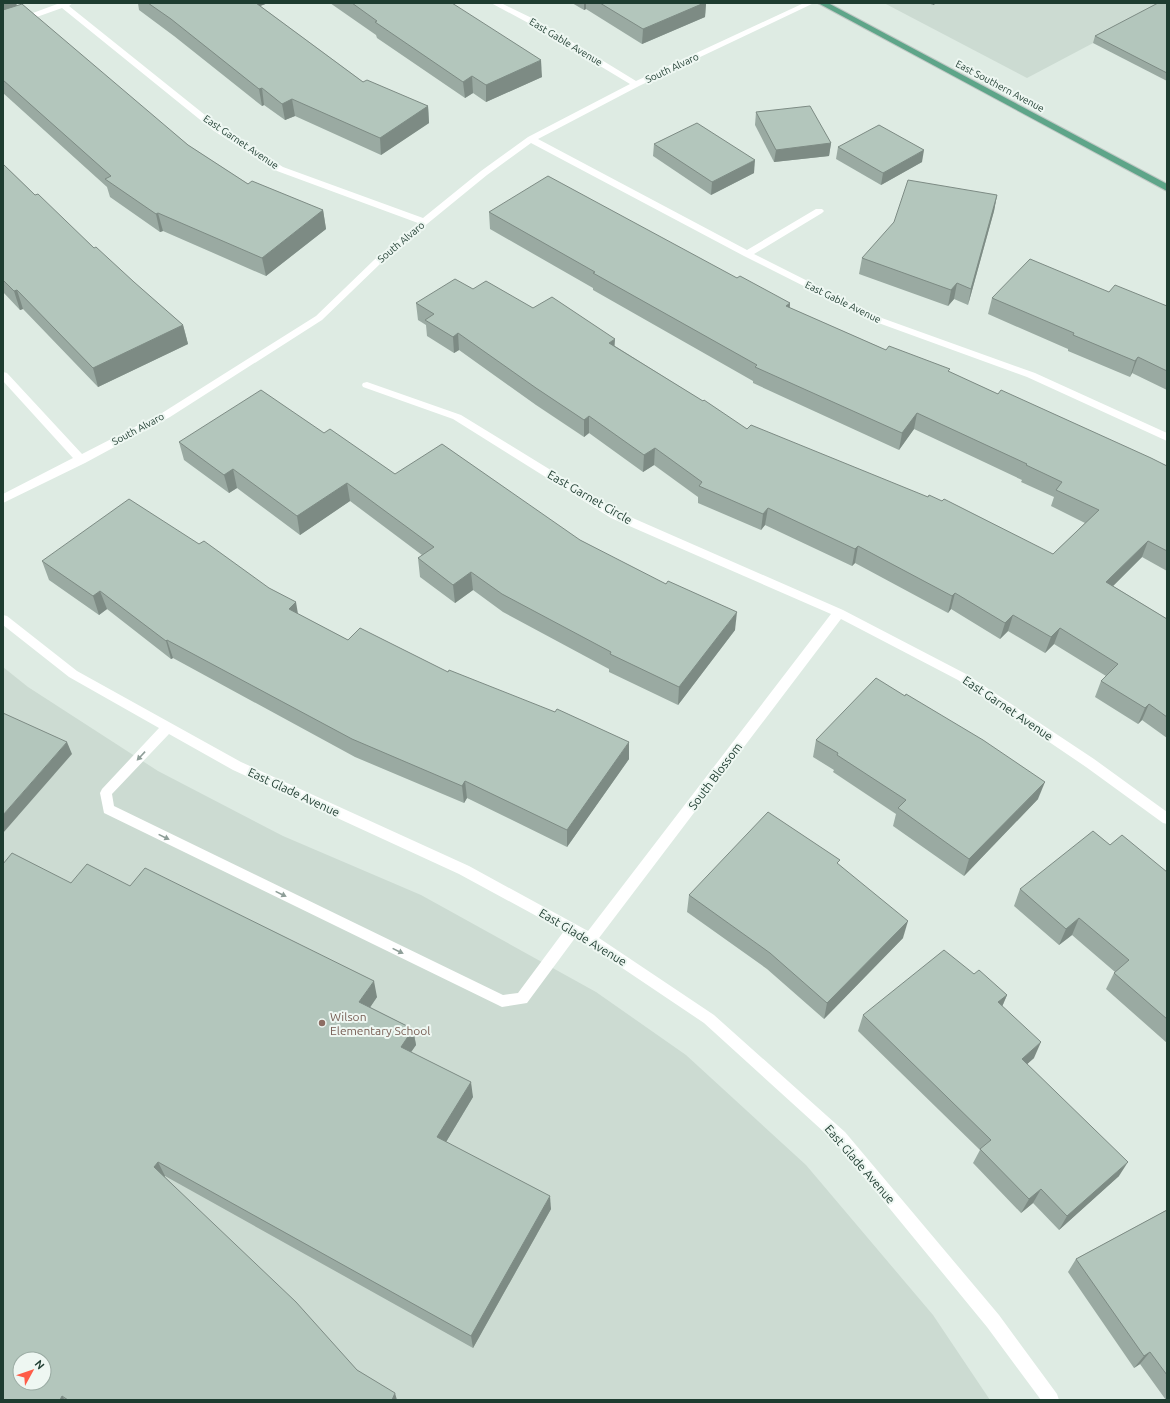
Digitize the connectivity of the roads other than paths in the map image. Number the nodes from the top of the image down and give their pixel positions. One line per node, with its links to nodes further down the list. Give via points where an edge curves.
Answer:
1 (495, 3): 6 (street, East Gable Avenue, via 535,23)
2 (810, 3): 6 (street, South Alvaro)
3 (822, 3): 8 (main road, East Southern Avenue)
4 (66, 4): 5 (street); 10 (street, East Garnet Avenue, via 217,129 280,169)
5 (3, 27)
6 (636, 84): 7 (street, South Alvaro)
7 (531, 139): 10 (street, South Alvaro); 11 (street, East Gable Avenue)
8 (1167, 188)
9 (819, 211): 11 (street)
10 (424, 222): 15 (street, South Alvaro, via 377,262 320,318 166,415)
11 (747, 254): 14 (street, East Gable Avenue, via 876,319 1031,375)
12 (3, 375): 15 (street)
13 (367, 385): 17 (street, East Garnet Circle, via 457,417 615,515)
14 (1167, 437)
15 (81, 460): 16 (street, South Alvaro)
16 (3, 499)
17 (839, 613): 20 (street, East Garnet Avenue, via 962,677 1090,763); 22 (street, South Blossom)
18 (3, 619): 19 (street, East Glade Avenue, via 73,674)
19 (168, 727): 21 (street, East Glade Avenue, via 237,766 464,870); 21 (street, one-way to 21, via 106,793 108,809 502,1001 522,999)
20 (1167, 819)
21 (573, 930): 22 (street, East Glade Avenue)
22 (590, 939): 23 (street, East Glade Avenue, via 709,1019 840,1137 993,1322)
23 (1051, 1400)

